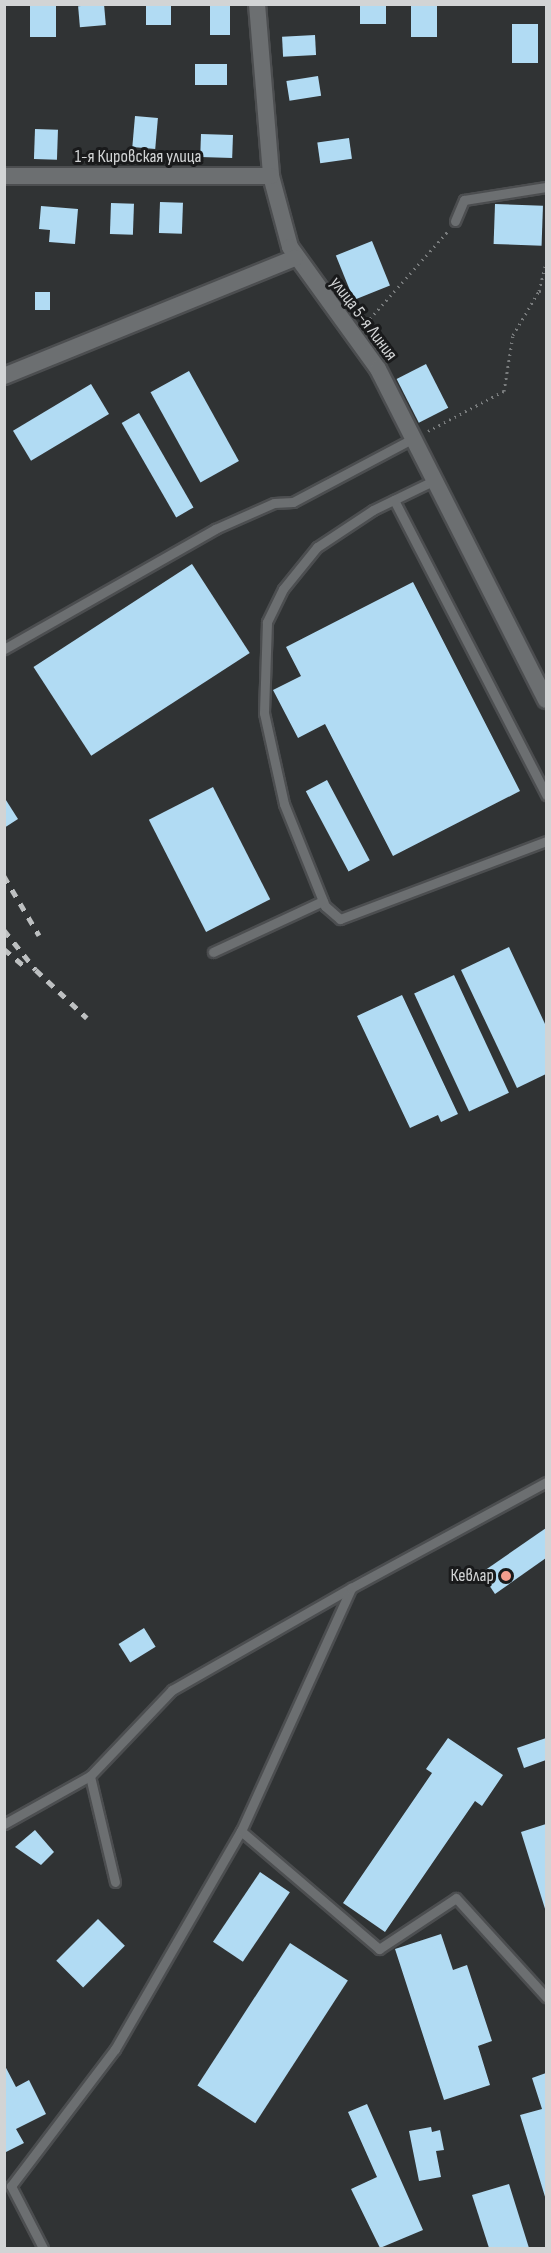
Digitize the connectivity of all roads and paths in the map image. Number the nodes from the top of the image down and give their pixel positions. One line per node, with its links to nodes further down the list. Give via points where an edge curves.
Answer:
1 (257, 4): 3 (street, улица 5-я Линия)
2 (4, 176): 3 (street, 1-я Кировская улица)
3 (271, 176): 6 (street, улица 5-я Линия)
4 (546, 187): 5 (lane, via 464,200)
5 (455, 221): 10 (path)
6 (295, 258): 10 (street, улица 5-я Линия); 11 (street)
7 (546, 262): 9 (path)
8 (546, 290): 9 (path)
9 (539, 291): 12 (path, via 513,335 504,391)
10 (356, 336): 12 (street, улица 5-я Линия)
11 (4, 376)
12 (414, 438): 13 (street, улица 5-я Линия); 15 (lane, via 293,502 274,503 215,530)
13 (435, 480): 14 (lane); 16 (street, улица 5-я Линия)
14 (394, 500): 17 (lane); 19 (lane, via 317,547 283,589 267,622 264,713 271,760)
15 (4, 649)
16 (546, 700)
17 (546, 795)
18 (546, 841): 19 (lane, via 348,918 331,912)
19 (323, 901): 20 (lane)
20 (213, 952)
21 (546, 1482): 22 (lane)
22 (351, 1588): 23 (lane, via 172,1690); 25 (lane)
23 (90, 1776): 24 (lane); 26 (lane)
24 (4, 1824)
25 (241, 1831): 27 (lane, via 379,1949 456,1898); 28 (lane, via 115,2049 11,2186)
26 (115, 1882)
27 (546, 1997)
28 (43, 2248)

